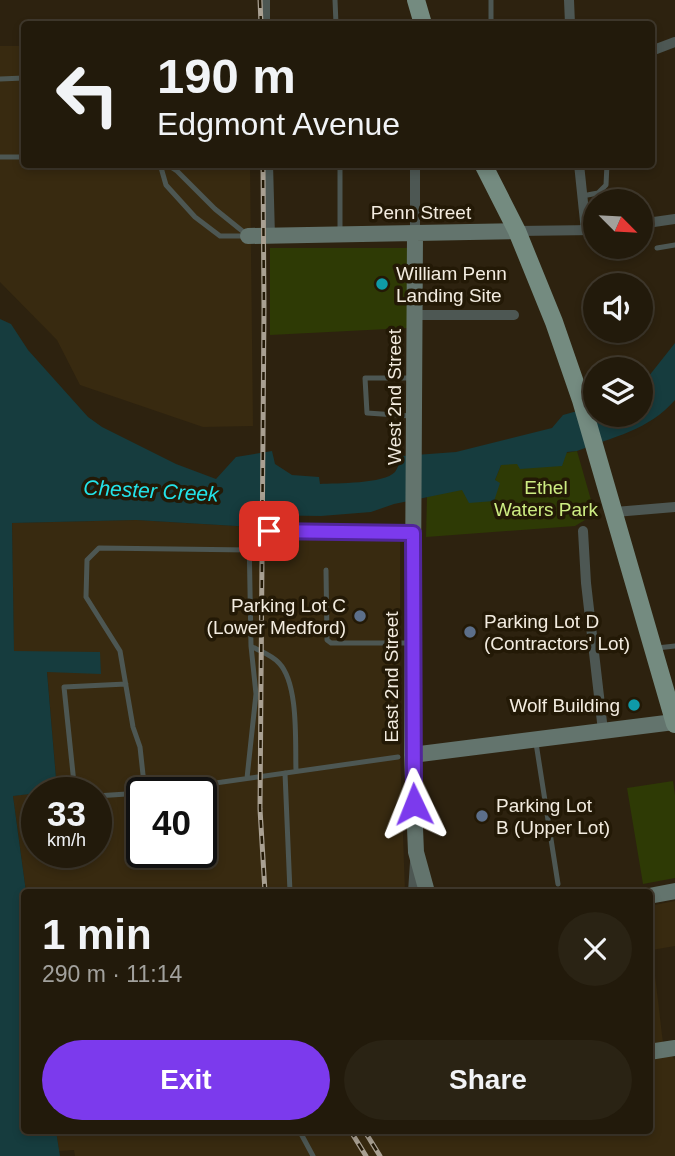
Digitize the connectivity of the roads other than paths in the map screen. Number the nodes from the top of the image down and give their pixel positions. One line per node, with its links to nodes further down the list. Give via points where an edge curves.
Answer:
1 (265, 0): 6 (street)
2 (335, 0): 7 (lane)
3 (416, 0): 8 (main road)
4 (491, 0): 9 (lane)
5 (569, 0): 10 (street)
6 (265, 21)
7 (336, 21)
8 (422, 21)
9 (491, 21)
10 (570, 21)
11 (675, 43): 12 (street)
12 (655, 50)
13 (0, 79): 14 (lane)
14 (21, 79)
15 (0, 157): 16 (lane)
16 (21, 158)
17 (161, 168): 33 (lane, via 166,185 195,217 220,236)
18 (172, 168): 33 (lane)
19 (268, 168): 34 (street)
20 (340, 168): 31 (lane)
21 (415, 168): 32 (street, West 2nd Street)
22 (485, 168): 29 (main road)
23 (579, 168): 25 (street)
24 (607, 168): 25 (lane, via 606,185 598,193)
25 (582, 196): 26 (street)
26 (583, 200)
27 (675, 219): 28 (street)
28 (653, 222)
29 (517, 231): 30 (street, Penn Street); 32 (street, Penn Street); 43 (main road, via 555,322)
30 (583, 231)
31 (340, 233): 32 (street, Penn Street); 34 (street, Penn Street)
32 (415, 235): 37 (street, West 2nd Street)
33 (248, 236): 34 (street, Penn Street)
34 (270, 236)
35 (675, 245): 36 (lane)
36 (657, 248)
37 (415, 315): 38 (street); 39 (street, West 2nd Street)
38 (514, 315)
39 (415, 378): 40 (street, West 2nd Street); 40 (lane, via 365,378 367,414)
40 (415, 417): 41 (street, West 2nd Street)
41 (414, 503): 46 (street, East 2nd Street)
42 (675, 507): 43 (street)
43 (615, 512): 53 (main road)
44 (269, 531): 46 (street)
45 (583, 531): 56 (street)
46 (413, 533): 50 (street, East 2nd Street)
47 (249, 534): 48 (lane)
48 (249, 550): 51 (lane); 54 (lane, via 99,548 87,560 86,597 120,652)
49 (326, 570): 50 (lane, via 327,640)
50 (413, 643): 58 (street, East 2nd Street)
51 (250, 646): 59 (lane, via 279,662 287,675); 63 (lane, via 256,694)
52 (675, 646): 53 (lane)
53 (654, 649): 55 (main road)
54 (126, 684): 61 (lane, via 64,687); 62 (lane)
55 (675, 723): 56 (street)
56 (603, 731): 57 (street)
57 (536, 740): 58 (street); 66 (lane)
58 (405, 756): 59 (lane); 65 (street, East 2nd Street)
59 (296, 771): 60 (lane)
60 (285, 773): 63 (lane); 67 (lane)
61 (73, 777)
62 (143, 777)
63 (247, 778): 64 (lane)
64 (217, 782)
65 (416, 852): 68 (street); 69 (street, East 2nd Street)
66 (558, 884)
67 (290, 889)
68 (413, 889)
69 (426, 889)
70 (675, 891): 71 (street)
71 (653, 895)
72 (675, 1048): 73 (street)
73 (653, 1051)
74 (301, 1134): 75 (lane)
75 (313, 1156)

